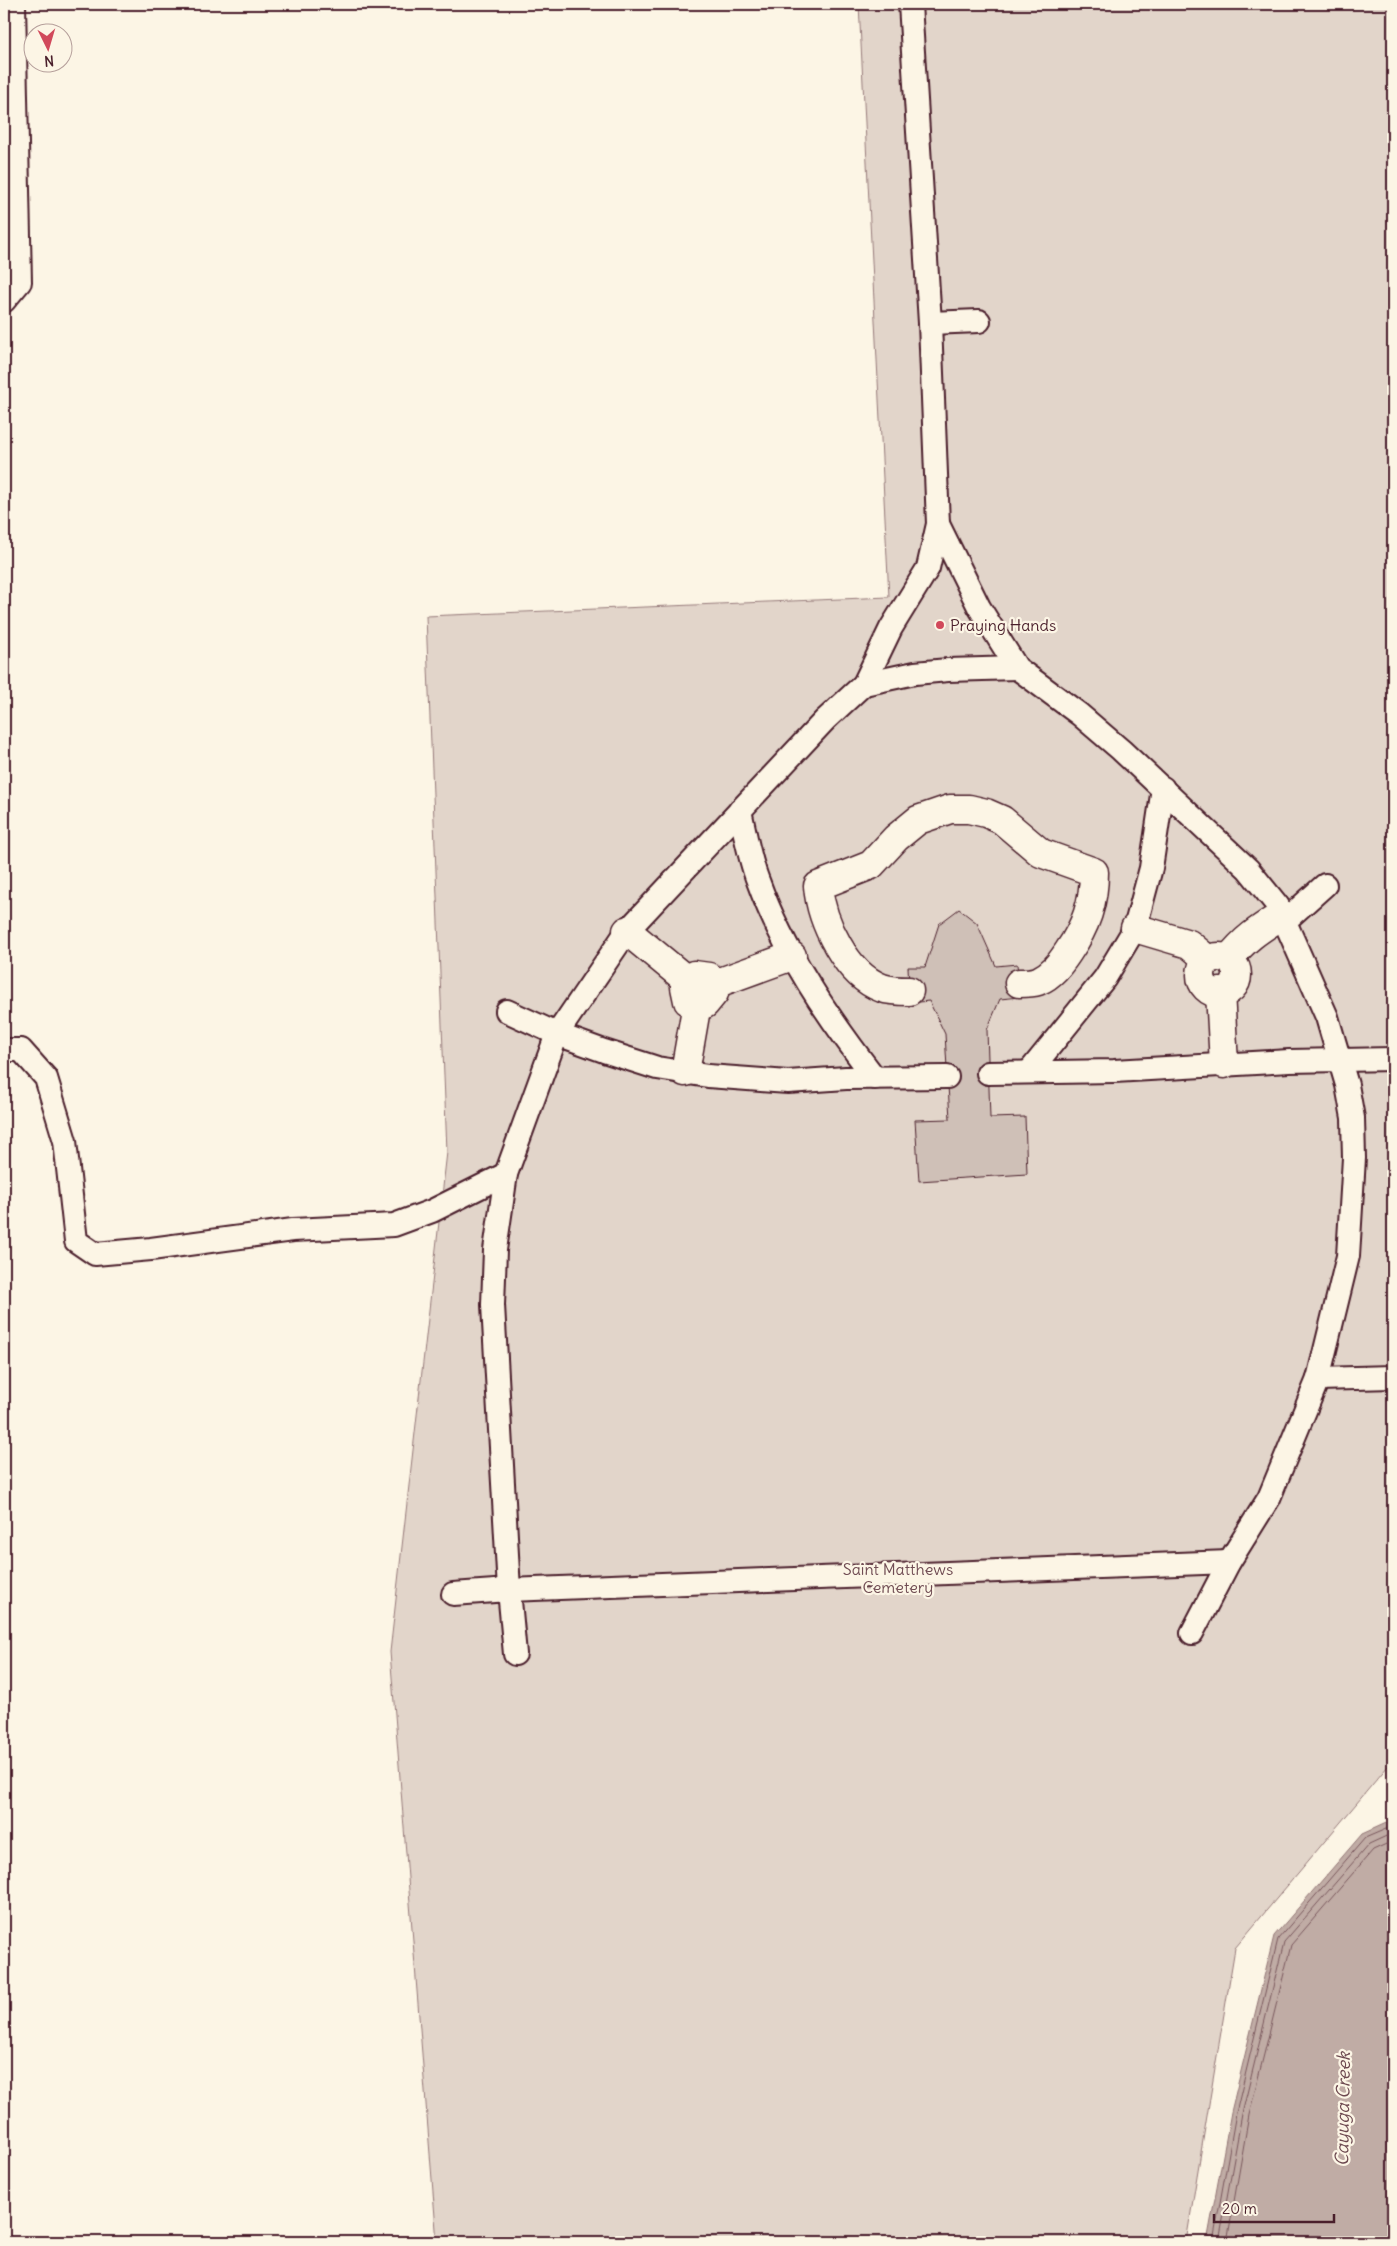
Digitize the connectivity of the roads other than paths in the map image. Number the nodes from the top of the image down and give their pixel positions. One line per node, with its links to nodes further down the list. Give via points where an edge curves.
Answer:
1 (14, 4): 3 (lane, via 20,282)
2 (910, 4): 5 (lane)
3 (4, 302)
4 (979, 321): 5 (lane)
5 (930, 323): 6 (lane)
6 (938, 524): 7 (lane, via 979,607); 8 (lane, via 928,568 891,628)
7 (1017, 668): 8 (lane, via 914,673); 9 (lane, via 1079,714)
8 (864, 684): 10 (lane, via 825,720)
9 (1163, 788): 12 (lane, via 1248,869); 13 (lane, via 1152,868)
10 (740, 810): 14 (lane); 15 (lane, via 757,880)
11 (1325, 885): 12 (lane)
12 (1284, 918): 16 (street, via 1250,936); 24 (lane, via 1327,1017)
13 (1134, 928): 16 (street, via 1189,944); 26 (lane, via 1105,978)
14 (628, 931): 18 (street); 21 (lane)
15 (792, 956): 18 (street); 30 (lane, via 838,1030)
16 (1219, 960): 25 (street, via 1238,972 1230,989 1220,992)
17 (1019, 983): 19 (street, via 1038,981 1058,968 1087,920 1094,872 1041,853 1002,820 986,812 950,809 918,820 871,865 818,886 819,904 825,920 853,966 864,978 880,987)
18 (699, 990): 27 (street)
19 (909, 991)
20 (507, 1011): 21 (lane)
21 (557, 1034): 27 (lane, via 657,1068); 31 (lane)
22 (4, 1050): 31 (lane, via 21,1050 46,1078 65,1141 76,1241 95,1254 293,1230 394,1225 432,1211)
23 (1393, 1059): 24 (lane)
24 (1340, 1061): 25 (lane); 33 (lane, via 1353,1118 1352,1208 1348,1256)
25 (1224, 1064): 26 (lane, via 1114,1071)
26 (1030, 1071): 28 (lane)
27 (685, 1072): 30 (lane, via 788,1082)
28 (988, 1073)
29 (947, 1077): 30 (lane)
30 (875, 1078)
31 (506, 1174): 35 (lane, via 495,1250 492,1305)
32 (1393, 1378): 33 (lane)
33 (1318, 1379): 34 (lane, via 1269,1498)
34 (1229, 1562): 35 (lane); 37 (lane)
35 (509, 1590): 36 (lane); 38 (lane)
36 (453, 1594)
37 (1192, 1633)
38 (515, 1654)

